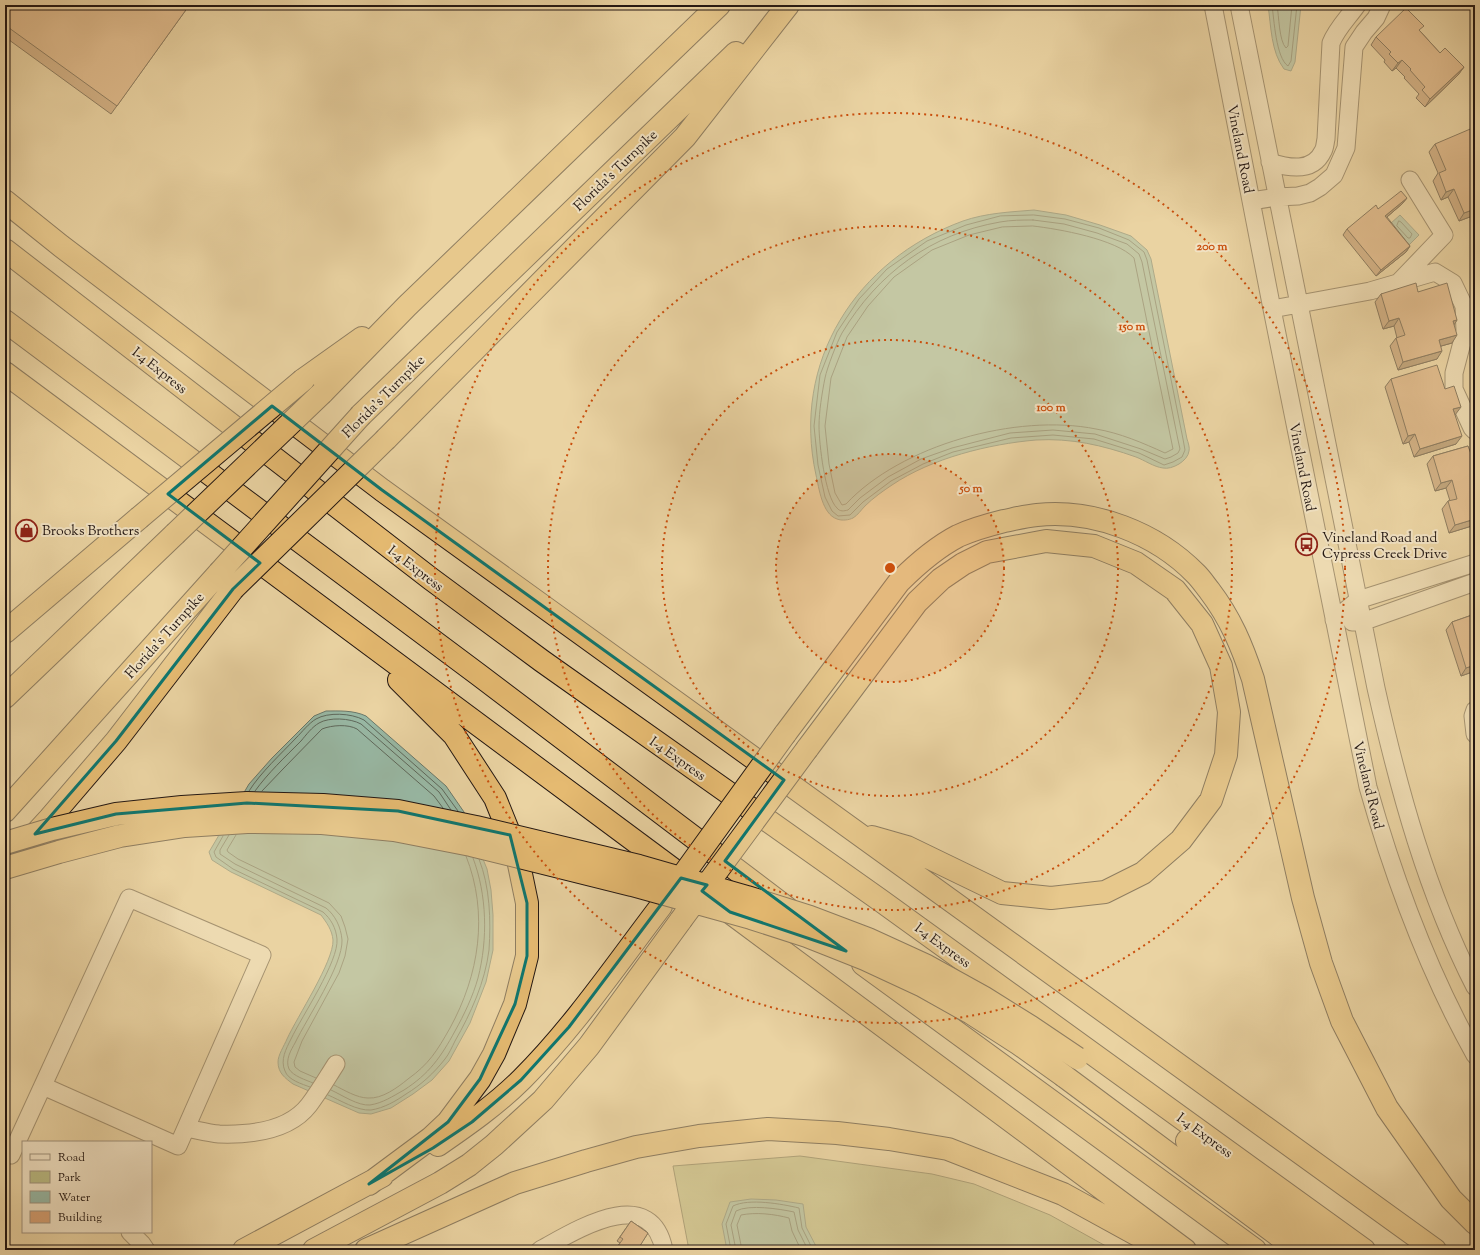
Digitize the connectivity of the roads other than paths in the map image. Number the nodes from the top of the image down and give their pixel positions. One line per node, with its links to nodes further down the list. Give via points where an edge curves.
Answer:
1 (719, 5): 19 (highway)
2 (787, 5): 38 (highway, Florida's Turnpike, bridge, via 361,415); 41 (highway, bridge, via 685,137 234,589 116,741)
3 (1213, 5): 15 (street, Vineland Road)
4 (1239, 5): 11 (street, Vineland Road)
5 (1357, 5): 7 (street)
6 (1382, 5): 8 (street, via 1376,18)
7 (1345, 21): 8 (street); 9 (street, via 1335,32 1331,43)
8 (1364, 32): 10 (street, via 1354,47)
9 (1330, 68): 10 (street); 11 (street, via 1324,151 1308,166 1290,168)
10 (1351, 69): 13 (street, via 1346,148 1334,175 1310,193)
11 (1270, 162): 13 (street, Vineland Road)
12 (1410, 180): 17 (street, via 1444,235)
13 (1277, 196): 15 (street); 18 (street, Vineland Road)
14 (5, 201): 39 (highway, via 382,490)
15 (1252, 201): 22 (street, Vineland Road)
16 (5, 250): 62 (highway, I-4 Express, via 424,574 542,661 886,905)
17 (1399, 282): 18 (street, via 1370,291); 20 (street, via 1435,272 1453,283)
18 (1300, 304): 22 (street); 30 (street, Vineland Road)
19 (407, 306): 34 (highway, bridge, via 303,380); 35 (highway, bridge, via 322,393)
20 (1464, 306): 23 (street); 27 (street, via 1465,331 1454,373 1454,389)
21 (5, 307): 25 (highway)
22 (1272, 309): 31 (street, Vineland Road)
23 (1475, 319)
24 (5, 321): 25 (highway)
25 (23, 334): 59 (highway, via 788,909)
26 (5, 373): 33 (highway)
27 (1475, 430)
28 (1475, 563): 30 (street)
29 (1475, 582): 32 (street)
30 (1358, 600): 31 (street); 32 (street, Vineland Road)
31 (1334, 620): 32 (street); 43 (street, Vineland Road, via 1366,779 1382,836 1421,941)
32 (1362, 622): 42 (street, Vineland Road, via 1388,742 1406,810 1444,918)
33 (346, 626): 48 (highway, via 454,735 479,773 495,798 516,850 527,903 527,956 515,1004 494,1054 480,1079 448,1122); 58 (highway)
34 (5, 632)
35 (5, 697)
36 (1475, 710): 37 (street, via 1472,716)
37 (1475, 734)
38 (5, 811)
39 (856, 832): 53 (highway, bridge, via 907,847 1002,893 1051,898 1105,892 1143,873 1181,840 1211,800 1226,754 1229,712 1221,666 1202,624 1175,590 1136,563 1094,546 1046,541 987,552 963,564 917,602 589,1046 543,1100 469,1165); 63 (highway)
40 (5, 843): 61 (highway, bridge, via 116,814 247,803 323,805 398,811 476,827 639,866 747,897 868,939 927,966 983,997 1076,1058)
41 (5, 867): 60 (highway, bridge, via 120,836 185,826 247,822 322,823 394,830 471,846 632,885 751,918 866,959 971,1013 1064,1076)
42 (1475, 987)
43 (1474, 1053)
44 (336, 1064): 46 (street, via 308,1106 286,1124 256,1132 218,1134)
45 (43, 1086): 46 (street, via 178,1146); 46 (street, via 129,898 262,955); 47 (street)
46 (186, 1128)
47 (13, 1157)
48 (369, 1184): 49 (highway, bridge, via 433,1148 472,1122 521,1080 569,1027 899,582 936,549 985,525 1037,515 1068,515 1098,519 1130,529 1158,544 1197,574 1223,609 1242,647 1253,679 1303,898 1321,963 1342,1021 1387,1108 1450,1199); 52 (highway)
49 (1475, 1223)
50 (131, 1233): 51 (street)
51 (146, 1250)
52 (244, 1250)
53 (314, 1250)
54 (366, 1250): 57 (highway, via 515,1183 586,1161 699,1136 768,1129 837,1133 948,1149 1063,1194)
55 (540, 1250): 56 (street, via 611,1216 626,1214 652,1224 662,1240)
56 (664, 1250)
57 (1165, 1250)
58 (1185, 1250)
59 (1255, 1250)
60 (1298, 1250)
61 (1334, 1250)
62 (1364, 1250)
63 (1435, 1250)

